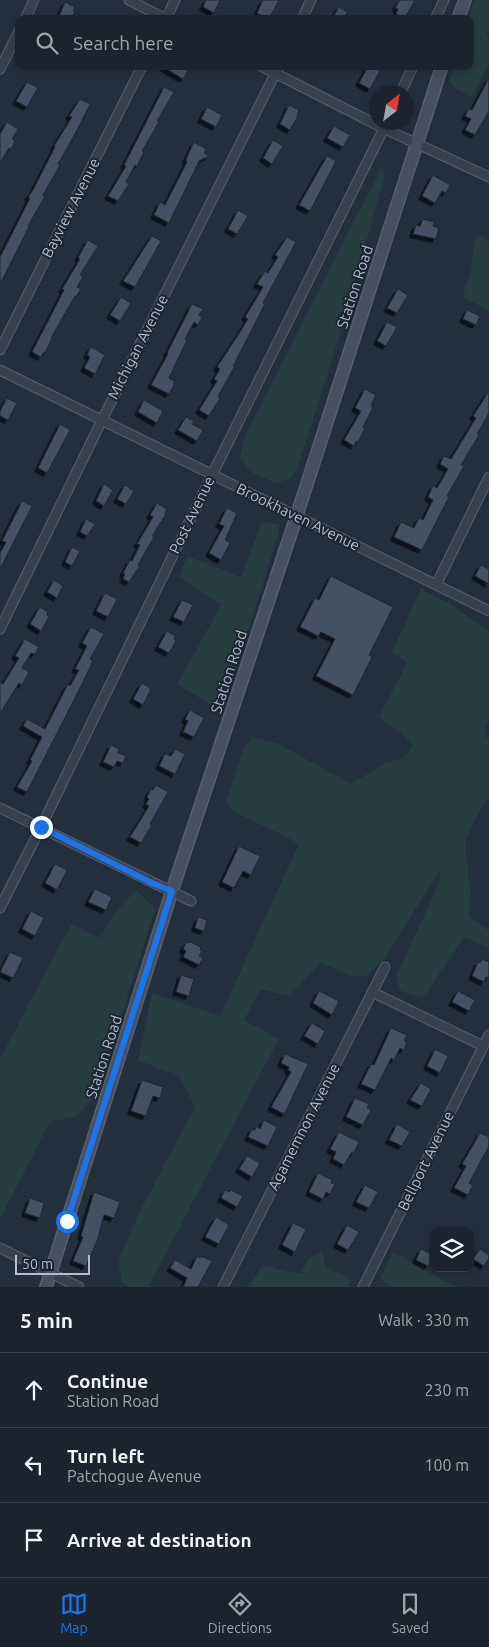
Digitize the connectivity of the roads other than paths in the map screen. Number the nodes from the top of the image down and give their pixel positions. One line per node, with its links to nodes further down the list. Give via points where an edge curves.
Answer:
1 (34, 0): 7 (street)
2 (129, 0): 8 (street)
3 (175, 0): 9 (street)
4 (312, 0): 10 (street)
5 (444, 0): 11 (street)
6 (465, 0): 12 (main road)
7 (27, 15)
8 (158, 15)
9 (168, 15)
10 (304, 15)
11 (437, 15)
12 (459, 15)
13 (15, 39): 14 (street)
14 (0, 69)
15 (140, 70): 25 (street, Bayview Avenue)
16 (277, 70): 20 (street); 27 (street, Michigan Avenue)
17 (411, 70): 19 (street)
18 (441, 70): 23 (main road, Station Road)
19 (404, 85)
20 (369, 117)
21 (384, 130): 28 (street, Post Avenue)
22 (393, 130): 23 (street)
23 (416, 144): 24 (street); 30 (main road, Station Road)
24 (488, 173)
25 (0, 350)
26 (0, 370): 27 (street, Brookhaven Avenue)
27 (102, 420): 28 (street, Brookhaven Avenue); 33 (street, Michigan Avenue)
28 (212, 474): 30 (street, Brookhaven Avenue); 35 (street, Post Avenue)
29 (489, 477): 31 (street)
30 (296, 516): 31 (street, Brookhaven Avenue); 36 (main road, Station Road)
31 (436, 585): 32 (street, Brookhaven Avenue)
32 (489, 611)
33 (0, 629)
34 (0, 808): 35 (street)
35 (41, 827): 36 (street); 38 (street, Post Avenue)
36 (172, 891): 37 (street); 44 (main road, Station Road)
37 (191, 901)
38 (0, 908)
39 (385, 967): 40 (street, Agamemnon Avenue)
40 (372, 992): 42 (street); 47 (street, Agamemnon Avenue)
41 (489, 1035): 42 (street, Bellport Avenue)
42 (483, 1046): 48 (street, Bellport Avenue)
43 (0, 1248): 44 (street)
44 (51, 1273): 45 (main road, Station Road); 46 (street)
45 (46, 1287)
46 (79, 1287)
47 (223, 1287)
48 (363, 1287)

